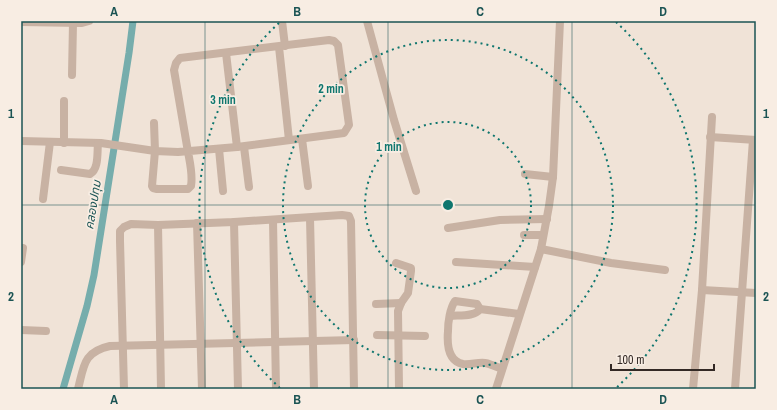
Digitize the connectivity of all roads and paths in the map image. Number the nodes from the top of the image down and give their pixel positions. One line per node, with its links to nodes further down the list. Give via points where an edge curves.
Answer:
1 (89, 21): 7 (street)
2 (282, 21): 8 (street)
3 (368, 21): 32 (street)
4 (560, 21): 28 (street)
5 (21, 22): 6 (street)
6 (35, 22): 7 (street)
7 (73, 23): 10 (street)
8 (282, 46): 9 (street); 15 (street, via 329,40 338,45 349,125 344,133); 16 (street)
9 (226, 53): 22 (street); 25 (street, via 180,58 176,63 174,70)
10 (72, 74)
11 (64, 102): 20 (street)
12 (712, 117): 14 (street)
13 (154, 123): 24 (street)
14 (710, 136): 17 (street); 50 (street)
15 (302, 139): 16 (street); 29 (street)
16 (289, 140): 22 (street)
17 (755, 140): 51 (street)
18 (21, 141): 19 (street)
19 (50, 142): 20 (street); 33 (street)
20 (64, 143): 21 (street)
21 (100, 143): 24 (street); 26 (street, via 96,167 90,174)
22 (241, 147): 23 (street); 30 (street)
23 (219, 149): 25 (street); 31 (street)
24 (155, 151): 25 (street); 25 (street, via 153,188 184,190 191,186 192,177)
25 (188, 152)
26 (61, 170)
27 (525, 174): 28 (street)
28 (553, 177): 35 (street)
29 (308, 186)
30 (249, 187)
31 (224, 191)
32 (416, 191)
33 (43, 199)
34 (310, 218): 36 (street); 63 (street, via 349,216); 64 (street)
35 (547, 219): 40 (street, via 500,220); 42 (street)
36 (273, 220): 37 (street); 65 (street)
37 (234, 222): 38 (street); 66 (street)
38 (197, 223): 39 (street); 67 (street)
39 (158, 225): 68 (street); 69 (street, via 131,224 124,226 120,231)
40 (448, 228)
41 (524, 235): 42 (street)
42 (543, 235): 44 (street)
43 (23, 248): 45 (street)
44 (541, 249): 48 (street); 49 (street, via 611,263)
45 (21, 262)
46 (456, 262): 48 (street)
47 (396, 263): 53 (street, via 411,268 408,293)
48 (535, 267): 56 (street)
49 (665, 270)
50 (702, 290): 51 (street); 81 (street)
51 (743, 293): 52 (street); 82 (street)
52 (756, 293)
53 (401, 303): 54 (street); 61 (street, via 398,311)
54 (376, 304)
55 (480, 309): 56 (street); 57 (street, via 474,314); 57 (street, via 472,302 455,301)
56 (520, 314): 70 (street)
57 (450, 316): 70 (street, via 450,355 463,364 486,363)
58 (21, 330): 59 (street)
59 (46, 331)
60 (377, 335): 61 (street)
61 (398, 336): 62 (street); 79 (street)
62 (425, 336)
63 (354, 340): 64 (street); 78 (street)
64 (314, 341): 65 (street); 77 (street)
65 (275, 342): 66 (street); 76 (street)
66 (237, 343): 67 (street); 75 (street)
67 (201, 344): 68 (street); 74 (street)
68 (160, 345): 69 (street); 73 (street)
69 (122, 346): 71 (street, via 98,349 90,355); 72 (street)
70 (502, 369): 80 (street)
71 (78, 389)
72 (124, 389)
73 (161, 389)
74 (202, 389)
75 (238, 389)
76 (276, 389)
77 (314, 389)
78 (354, 389)
79 (399, 389)
80 (496, 389)
81 (693, 389)
82 (736, 389)

